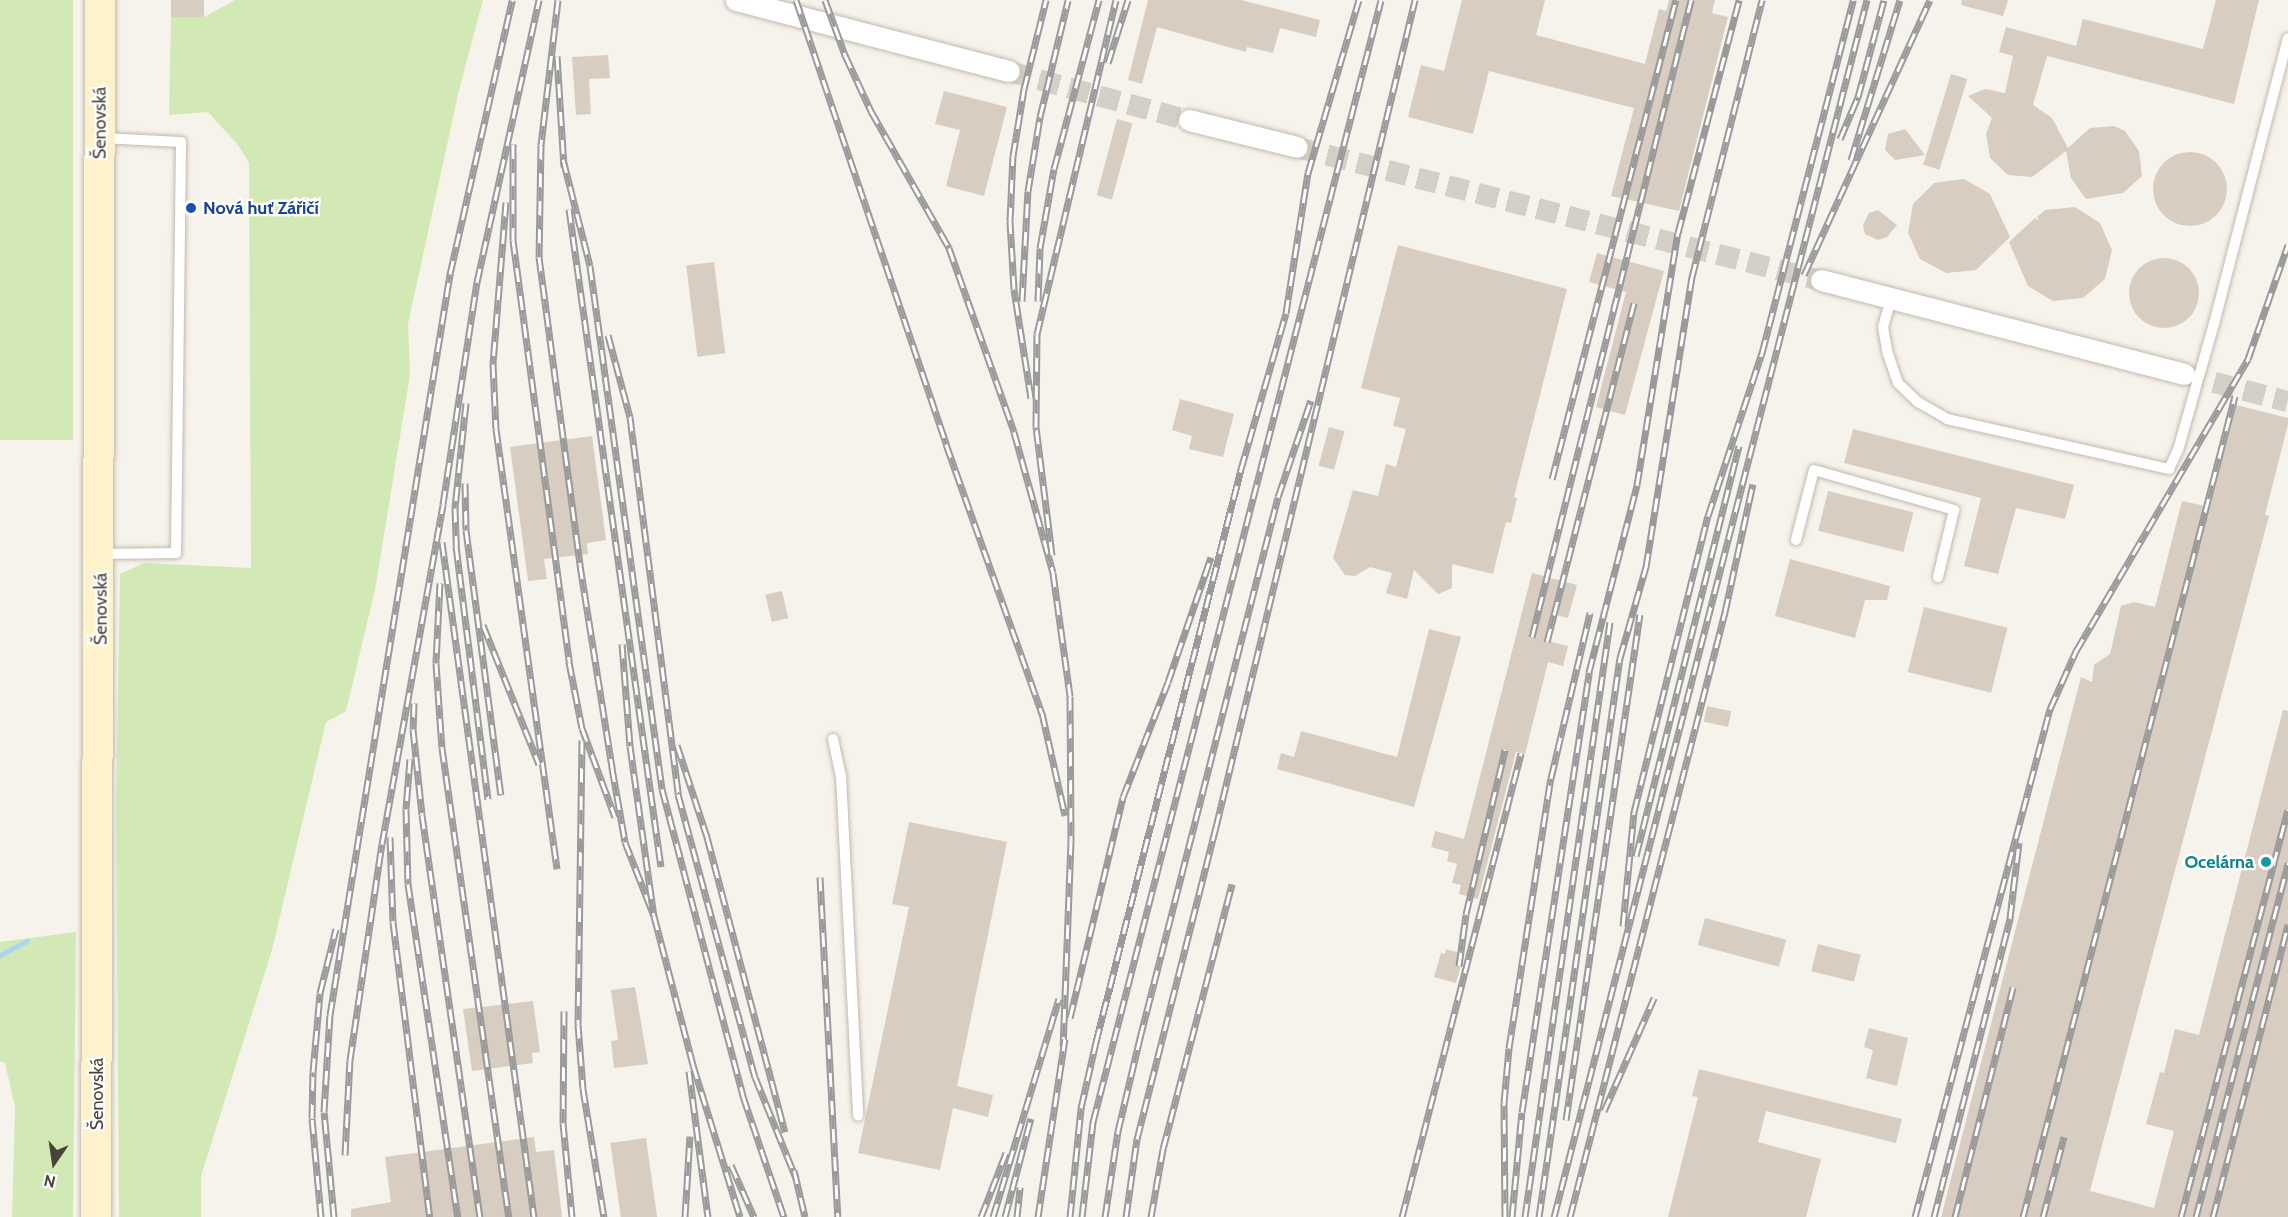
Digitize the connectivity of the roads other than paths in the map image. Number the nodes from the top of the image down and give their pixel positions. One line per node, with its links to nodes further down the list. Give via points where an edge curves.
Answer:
1 (100, 0): 6 (street, Šenovská)
2 (736, 0): 4 (street)
3 (2288, 38): 9 (lane, via 2214,324 2169,469 1947,419 1918,402 1898,382 1888,354 1883,327)
4 (1009, 71)
5 (1189, 120): 7 (street)
6 (100, 138): 12 (street, Šenovská); 12 (lane, via 181,142 176,553)
7 (1297, 147)
8 (1821, 280): 9 (street)
9 (1891, 299): 10 (street)
10 (2184, 374)
11 (1796, 540): 13 (lane, via 1814,470 1954,510)
12 (101, 554): 16 (street, Šenovská)
13 (1938, 577)
14 (833, 739): 15 (lane, via 841,776)
15 (858, 1116)
16 (96, 1217)

